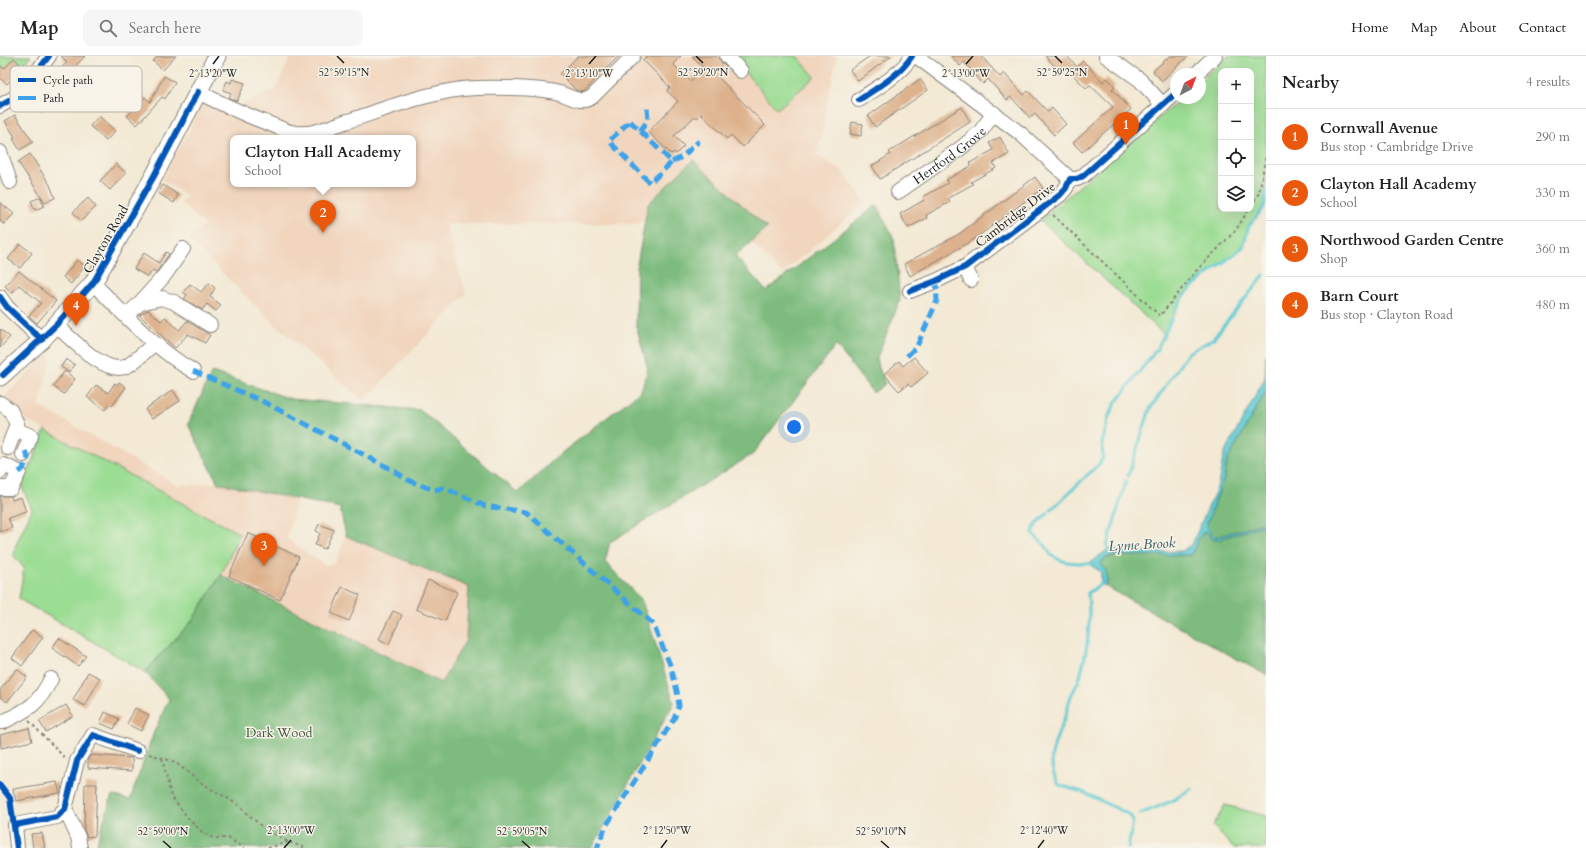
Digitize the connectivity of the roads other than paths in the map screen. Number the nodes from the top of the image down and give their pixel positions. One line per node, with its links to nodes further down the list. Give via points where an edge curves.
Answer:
1 (48, 56): 9 (street)
2 (217, 56): 12 (main road, Clayton Road)
3 (633, 56): 12 (street, via 586,101 558,93 527,90 452,90 310,133 295,133 281,128 233,110)
4 (727, 56): 11 (street)
5 (912, 56): 15 (street, via 893,76)
6 (916, 56): 18 (street)
7 (1106, 56): 16 (street, via 1140,80)
8 (1216, 56): 10 (street)
9 (41, 66)
10 (1203, 68)
11 (741, 71)
12 (198, 92): 26 (main road, Clayton Road)
13 (1170, 99): 16 (street, Cambridge Drive)
14 (10, 100): 17 (street)
15 (856, 100)
16 (1163, 105): 21 (street, Cambridge Drive, via 1083,176)
17 (0, 106)
18 (994, 113): 21 (street); 22 (street, Hertford Grove, via 980,132 961,148)
19 (0, 152): 20 (street)
20 (6, 175)
21 (1070, 179): 24 (street, Cambridge Drive, via 1060,195)
22 (897, 190)
23 (183, 249): 29 (street)
24 (965, 267): 25 (street); 27 (street, Cambridge Drive)
25 (971, 280)
26 (93, 283): 30 (street); 31 (main road, Clayton Road)
27 (910, 291)
28 (0, 297): 33 (street)
29 (140, 303): 30 (street); 32 (street, via 162,298 174,302)
30 (126, 316): 34 (street)
31 (56, 325): 33 (main road, Clayton Road); 34 (street, via 95,359 118,368 126,366)
32 (210, 325)
33 (42, 340): 36 (main road, Clayton Road)
34 (154, 344): 35 (street, via 173,360)
35 (193, 371)
36 (1, 377)
37 (0, 403): 38 (street, via 16,418 18,424)
38 (15, 429): 39 (street); 40 (street, via 31,436)
39 (8, 448)
40 (23, 455)
41 (0, 472): 42 (street, via 4,465 19,472 11,488)
42 (0, 488)
43 (51, 678): 44 (street, via 44,694 30,709)
44 (0, 722)
45 (138, 751): 46 (street, via 93,735 77,761)
46 (65, 809): 47 (street, via 57,817 14,824); 48 (street, via 78,837)
47 (17, 848)
48 (80, 848)

